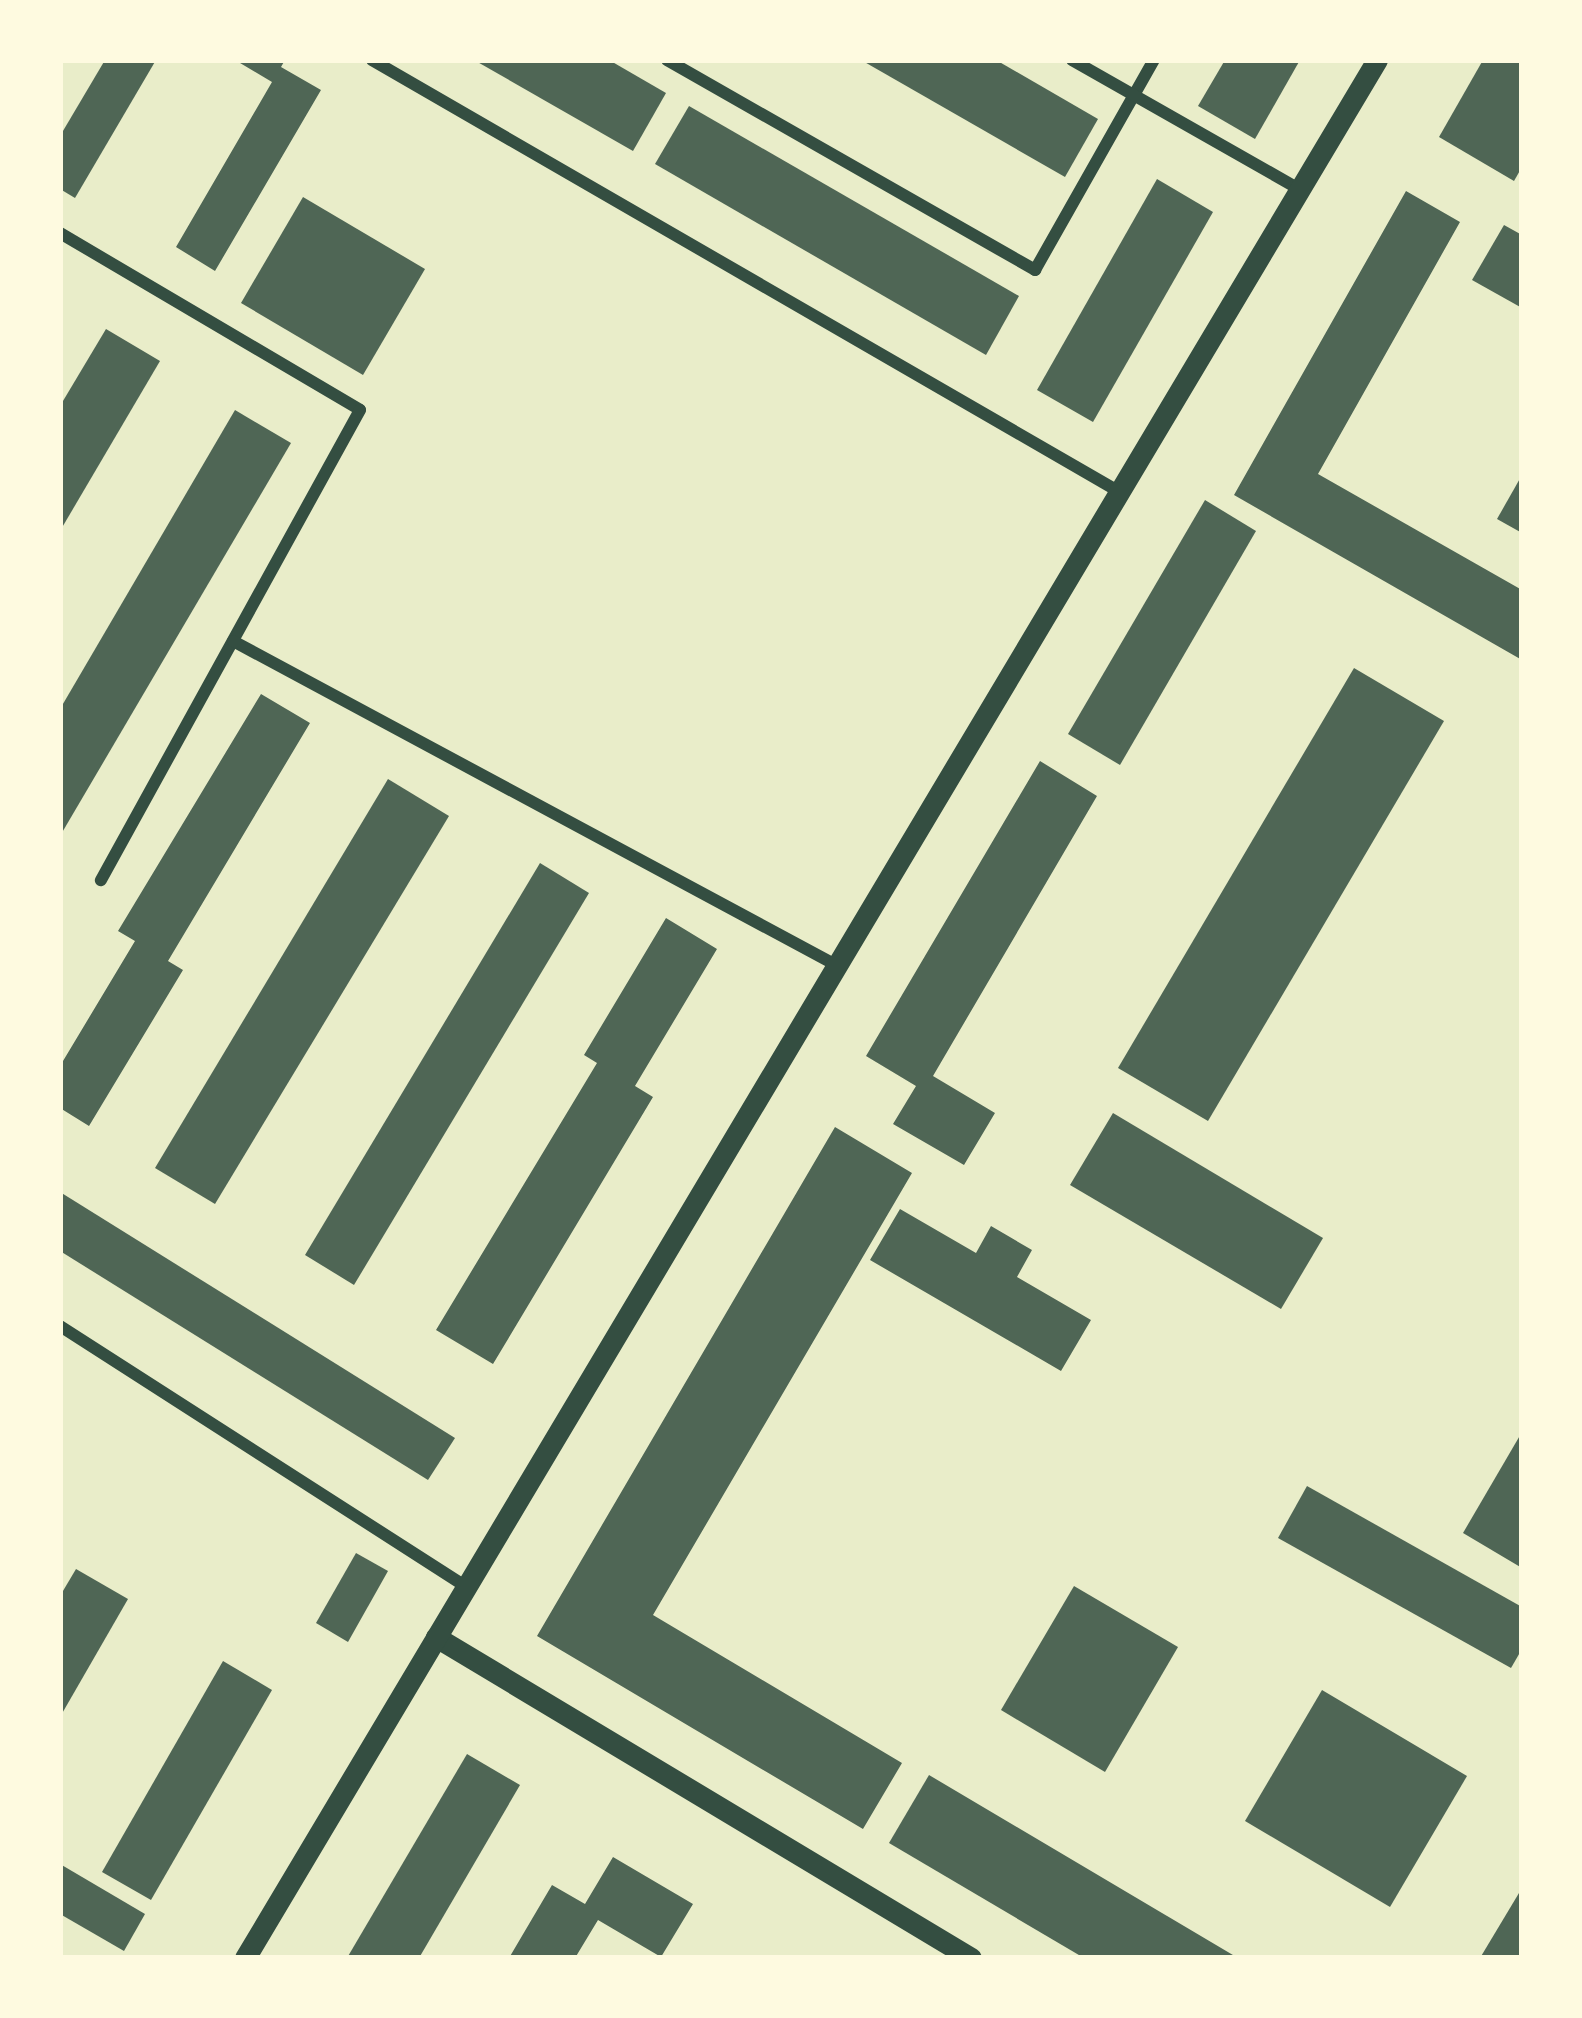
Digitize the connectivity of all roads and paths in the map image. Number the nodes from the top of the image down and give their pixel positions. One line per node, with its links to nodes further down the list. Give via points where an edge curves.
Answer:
1 (372, 60): 9 (street)
2 (667, 60): 6 (street, via 1035,270)
3 (1072, 60): 6 (street)
4 (1154, 60): 6 (street)
5 (1377, 60): 7 (street)
6 (1134, 95): 7 (street)
7 (1299, 189): 9 (street)
8 (60, 233): 10 (street, via 360,410)
9 (1118, 491): 12 (street)
10 (232, 641): 11 (street); 12 (street)
11 (101, 880)
12 (836, 965): 14 (street)
13 (60, 1326): 14 (street)
14 (465, 1586): 15 (street)
15 (436, 1637): 16 (street); 17 (street)
16 (245, 1958)
17 (971, 1958)

